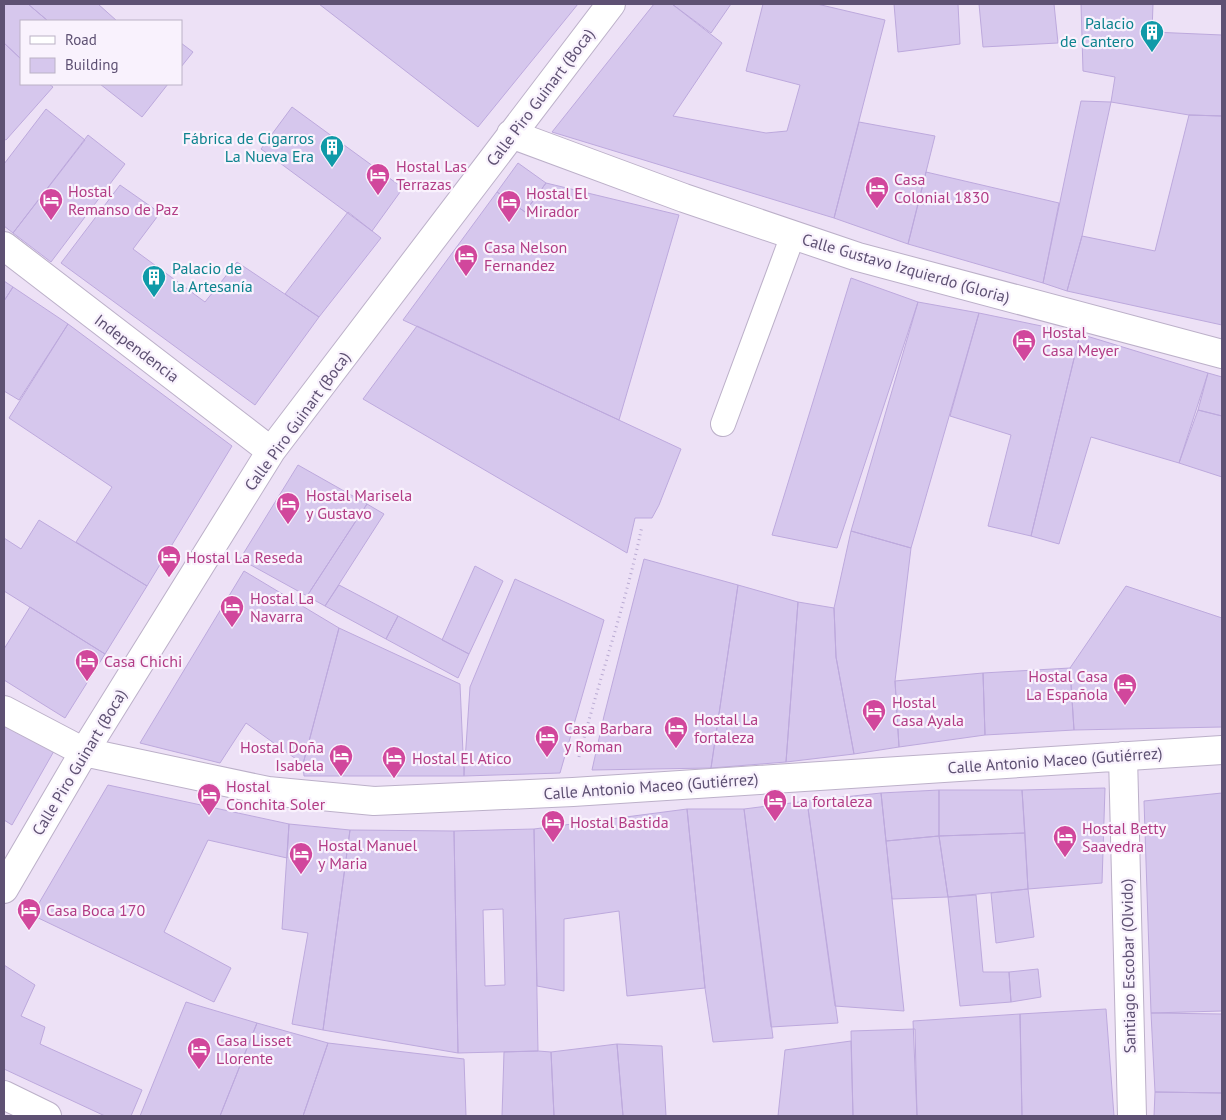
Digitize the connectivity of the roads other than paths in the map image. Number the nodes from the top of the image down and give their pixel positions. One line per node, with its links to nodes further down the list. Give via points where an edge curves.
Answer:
1 (612, 4): 2 (street, Calle Piro Guinart (Boca))
2 (511, 134): 3 (street, Calle Gustavo Izquierdo (Gloria)); 7 (street, Calle Piro Guinart (Boca))
3 (793, 235): 5 (street, Calle Gustavo Izquierdo (Gloria), via 858,257); 6 (lane)
4 (4, 246): 7 (street, Independencia)
5 (1222, 354)
6 (723, 424)
7 (271, 451): 10 (street, Calle Piro Guinart (Boca))
8 (4, 710): 10 (street, Calle Antonio Maceo (Gutiérrez))
9 (1222, 750): 11 (street, Calle Antonio Maceo (Gutiérrez))
10 (84, 752): 11 (street, Calle Antonio Maceo (Gutiérrez), via 268,791 374,801 573,792); 12 (street, Calle Piro Guinart (Boca))
11 (1123, 756): 15 (street, Santiago Escobar (Olvido))
12 (4, 888)
13 (4, 1095): 14 (street)
14 (47, 1116)
15 (1132, 1116)

